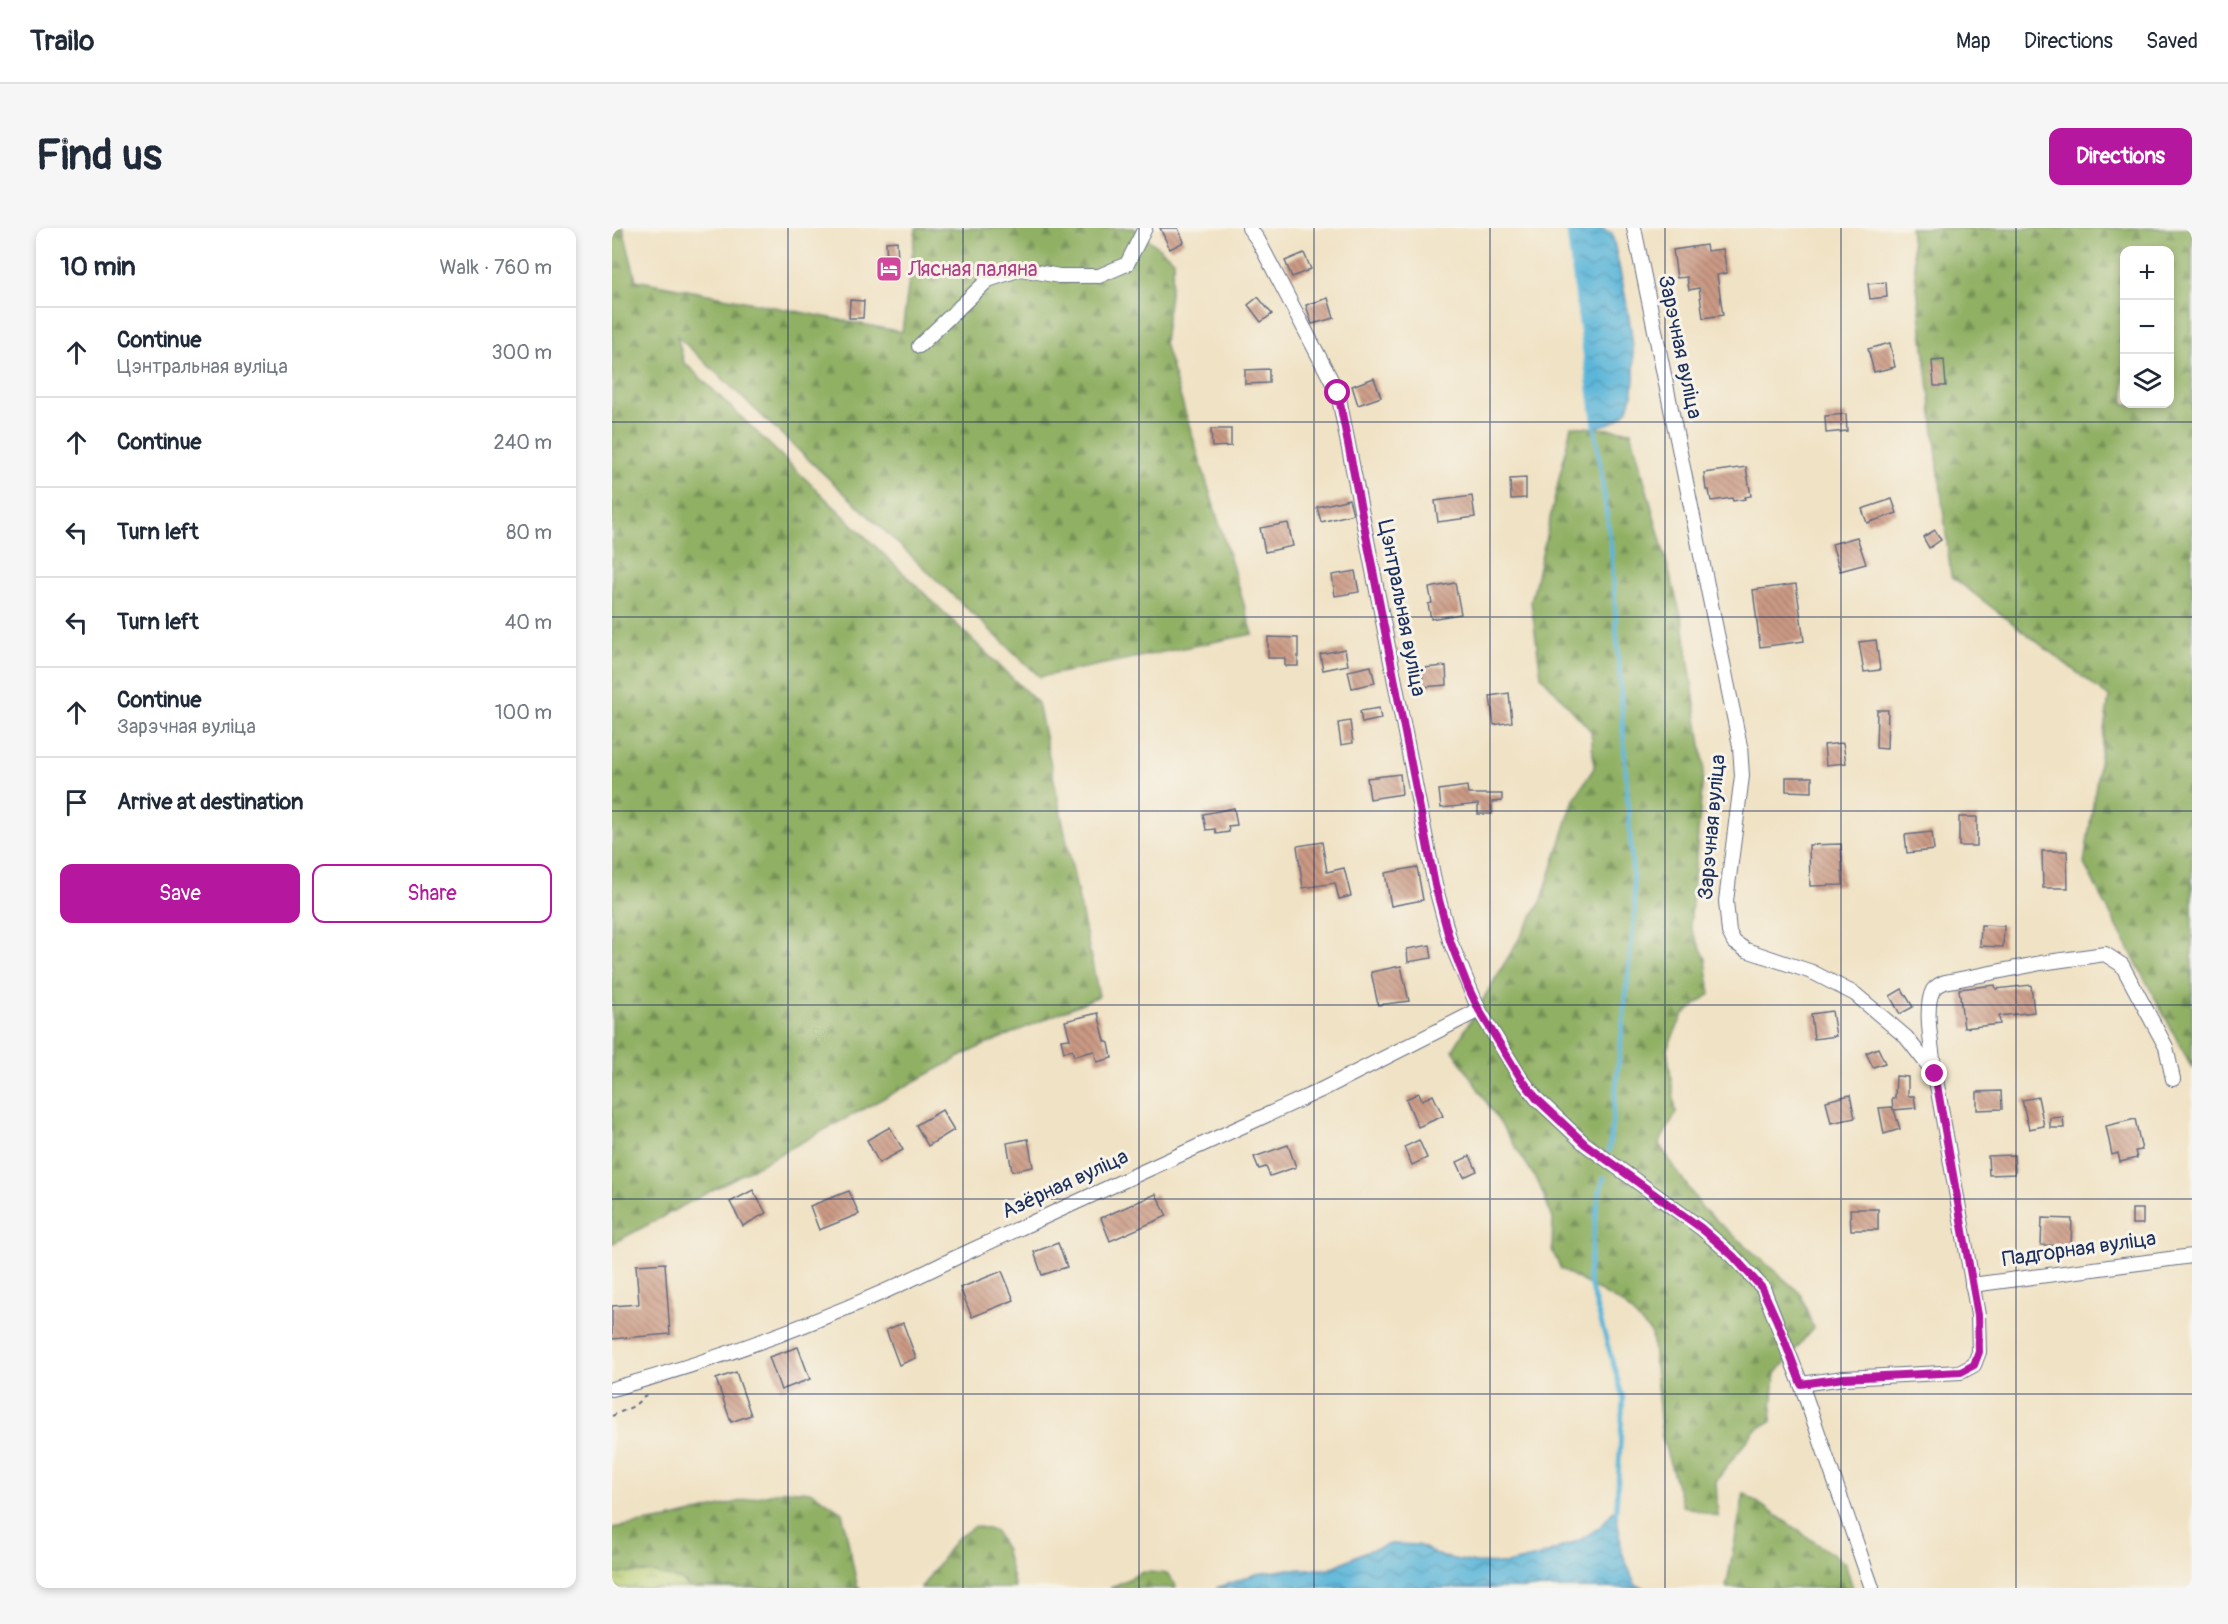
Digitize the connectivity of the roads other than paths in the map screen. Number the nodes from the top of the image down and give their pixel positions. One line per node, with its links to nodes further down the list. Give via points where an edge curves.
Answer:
1 (1145, 228): 4 (street, via 1127,264 1099,276 1059,276 1021,269 988,280)
2 (1249, 228): 5 (street, Цэнтральная вуліца, via 1338,393 1435,885 1450,941)
3 (1634, 228): 6 (street, Зарэчная вуліца, via 1740,746 1742,776 1726,901 1729,932 1734,942 1746,950 1812,972 1855,994 1906,1037)
4 (919, 346)
5 (1479, 1010): 10 (street, Цэнтральная вуліца, via 1537,1099 1585,1144 1701,1228 1762,1288); 11 (street, Азёрная вуліца, via 1319,1091 904,1284 803,1326)
6 (1935, 1074): 7 (street, via 1929,1012 1935,987 1998,971 2105,954 2122,965 2166,1047); 9 (street, Зарэчная вуліца)
7 (2173, 1079)
8 (2192, 1256): 9 (street, Падгорная вуліца)
9 (1972, 1285): 10 (street, Зарэчная вуліца, via 1980,1333 1974,1365 1961,1372)
10 (1801, 1384): 12 (street, Цэнтральная вуліца)
11 (612, 1389)
12 (1872, 1588)

